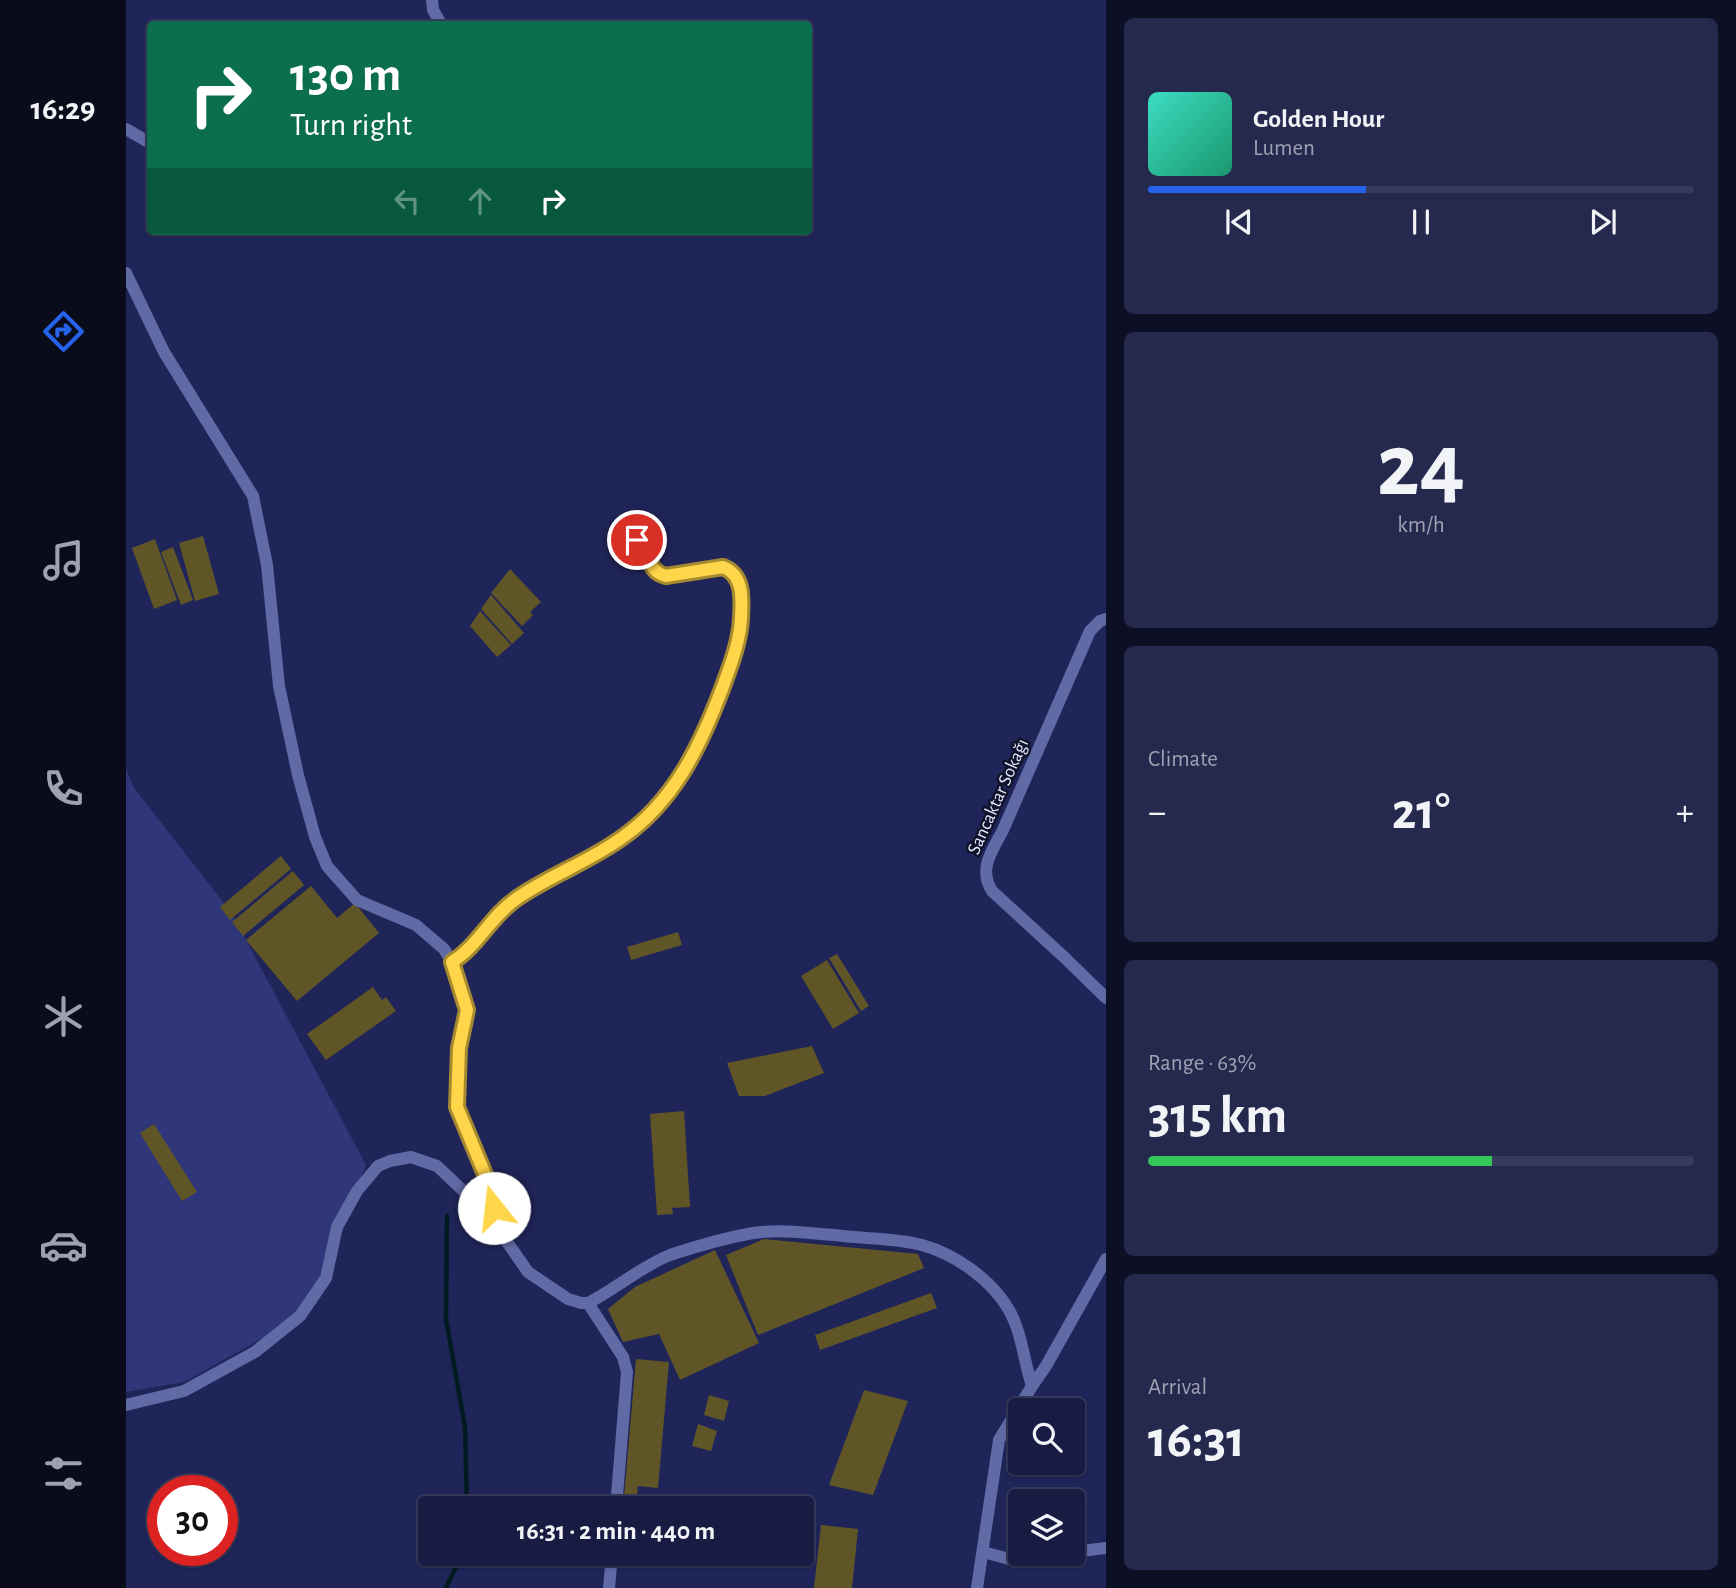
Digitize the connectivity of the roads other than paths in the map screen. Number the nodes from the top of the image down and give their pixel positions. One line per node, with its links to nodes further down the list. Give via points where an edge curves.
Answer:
1 (432, 0): 2 (street)
2 (439, 21)
3 (126, 129): 4 (street)
4 (147, 141)
5 (126, 273): 8 (street, via 164,352 253,496 267,565 279,686 298,775 327,866 357,900 416,925)
6 (637, 540): 8 (street, via 660,574 723,567 739,582 741,623 709,724 677,783 644,820 586,861 514,900)
7 (1106, 619): 9 (street, Sancaktar Sokağı, via 1090,631 990,853 986,876 992,891)
8 (452, 962): 10 (street, via 467,1010 459,1048 457,1107 489,1184)
9 (1106, 999)
10 (500, 1232): 12 (street, via 528,1272 568,1299); 14 (street, via 437,1166 411,1157 378,1166 337,1227 326,1278 300,1316 255,1352 184,1391)
11 (1106, 1259): 13 (street)
12 (588, 1303): 13 (street, via 669,1256 753,1233 814,1233 912,1243 960,1263 1001,1298 1017,1328); 15 (street, via 623,1357 627,1372)
13 (1032, 1386): 18 (street, via 999,1440)
14 (126, 1405)
15 (617, 1496)
16 (1106, 1548): 17 (street)
17 (1085, 1551)
18 (984, 1552): 19 (street); 22 (street)
19 (1008, 1559)
20 (611, 1566): 21 (street)
21 (609, 1588)
22 (977, 1588)

